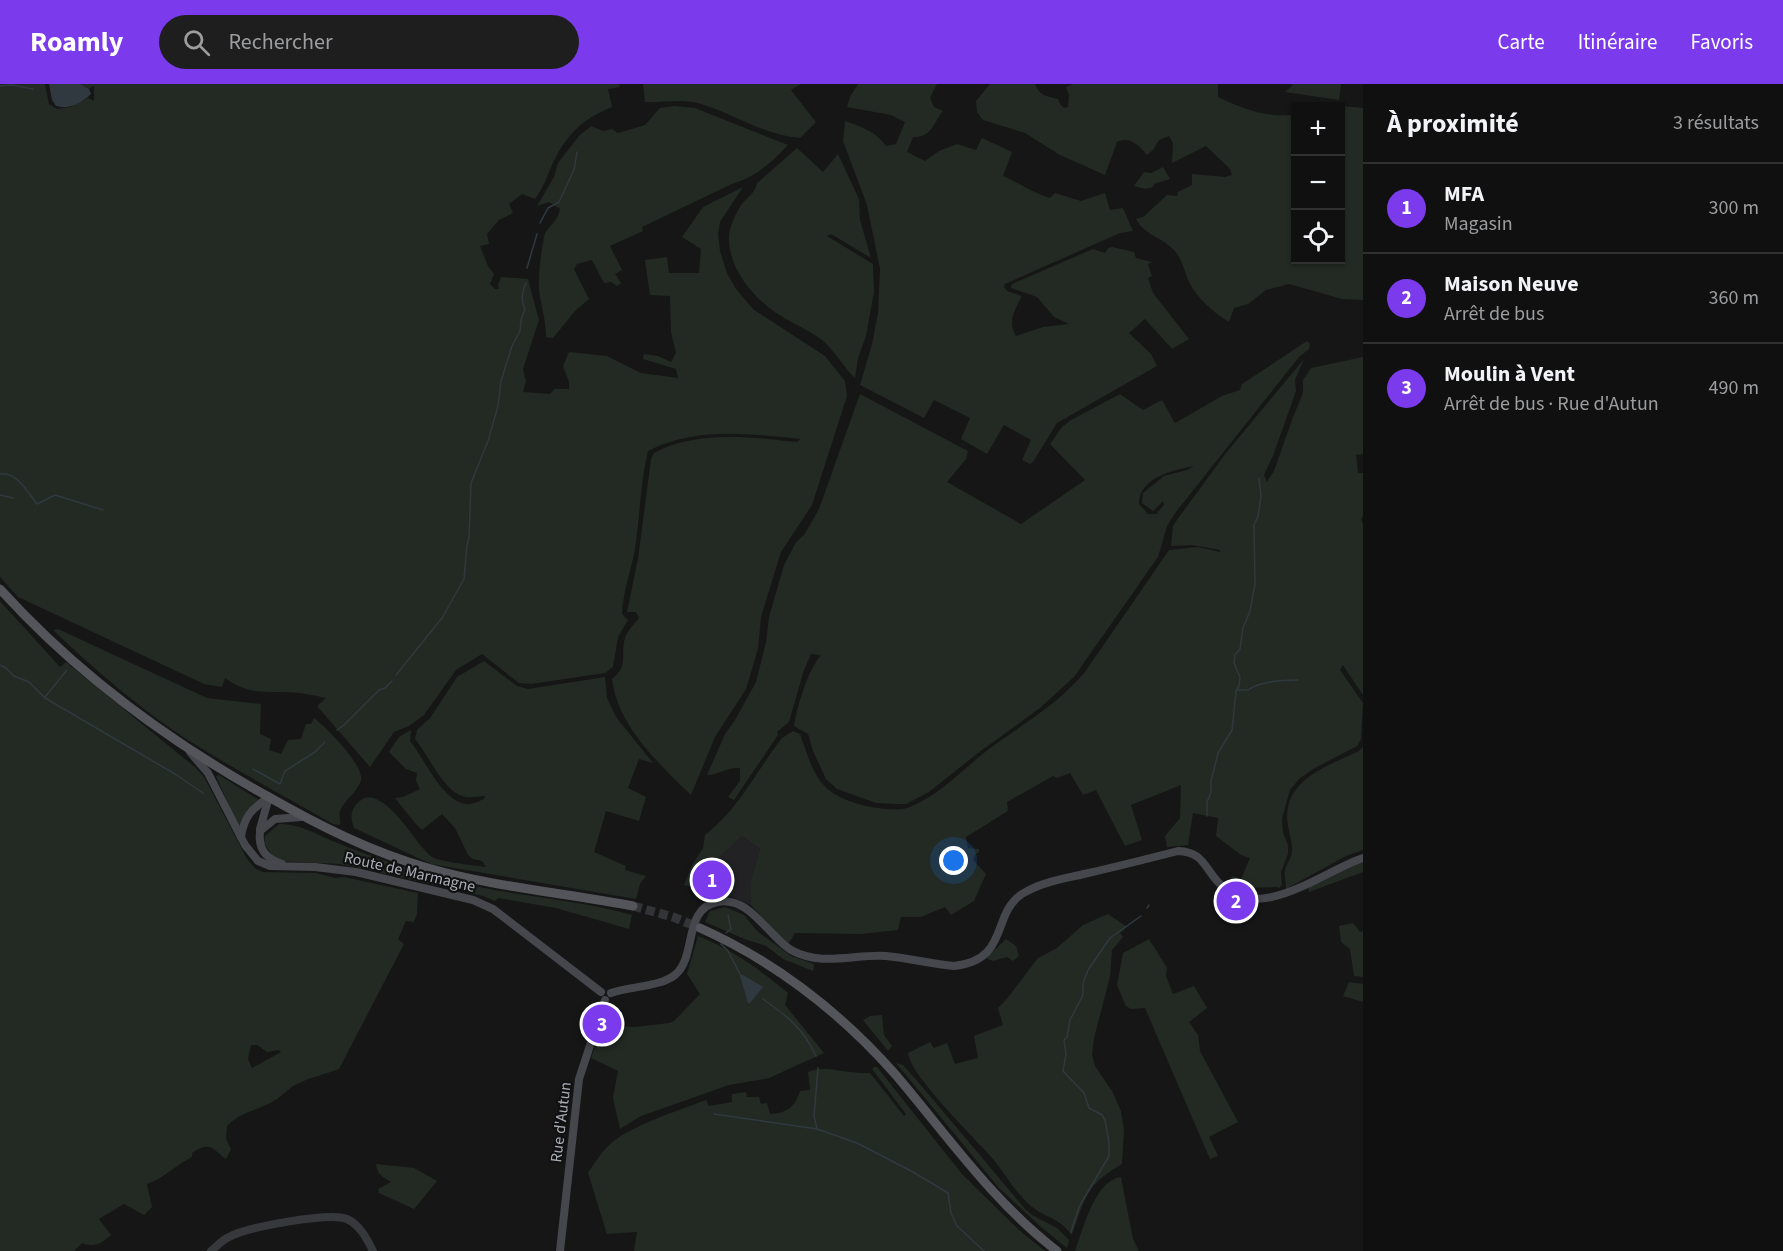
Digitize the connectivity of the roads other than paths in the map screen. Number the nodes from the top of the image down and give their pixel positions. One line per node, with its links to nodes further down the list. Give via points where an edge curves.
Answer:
1 (0, 589): 2 (main road, via 76,662)
2 (186, 747): 3 (main road); 6 (main road, Route de Marmagne, via 208,773)
3 (269, 797): 4 (main road); 5 (main road); 6 (main road, via 248,813)
4 (302, 817): 5 (main road, via 275,819); 9 (main road, via 427,868)
5 (260, 831): 8 (main road, Route de Marmagne, via 259,843 266,855)
6 (241, 838): 8 (main road, Route de Marmagne, via 258,861)
7 (1363, 858): 11 (main road, via 1294,891 1270,897 1237,895 1227,890 1197,856 1178,851 1041,884 1008,907 999,936 985,953 954,966 883,956 840,960 806,956 777,939 742,906 717,902 696,920 685,961 675,976)
8 (291, 867): 11 (main road, Route de Marmagne, via 356,872 473,900 493,909 601,992 601,998)
9 (633, 906)
10 (700, 928): 15 (main road, via 765,962 839,1016 894,1074 999,1198)
11 (608, 997): 14 (main road, Rue d'Autun, via 579,1079)
12 (211, 1251): 13 (street, via 230,1236 246,1230 330,1216 352,1222)
13 (373, 1251)
14 (560, 1251)
15 (1058, 1251)

